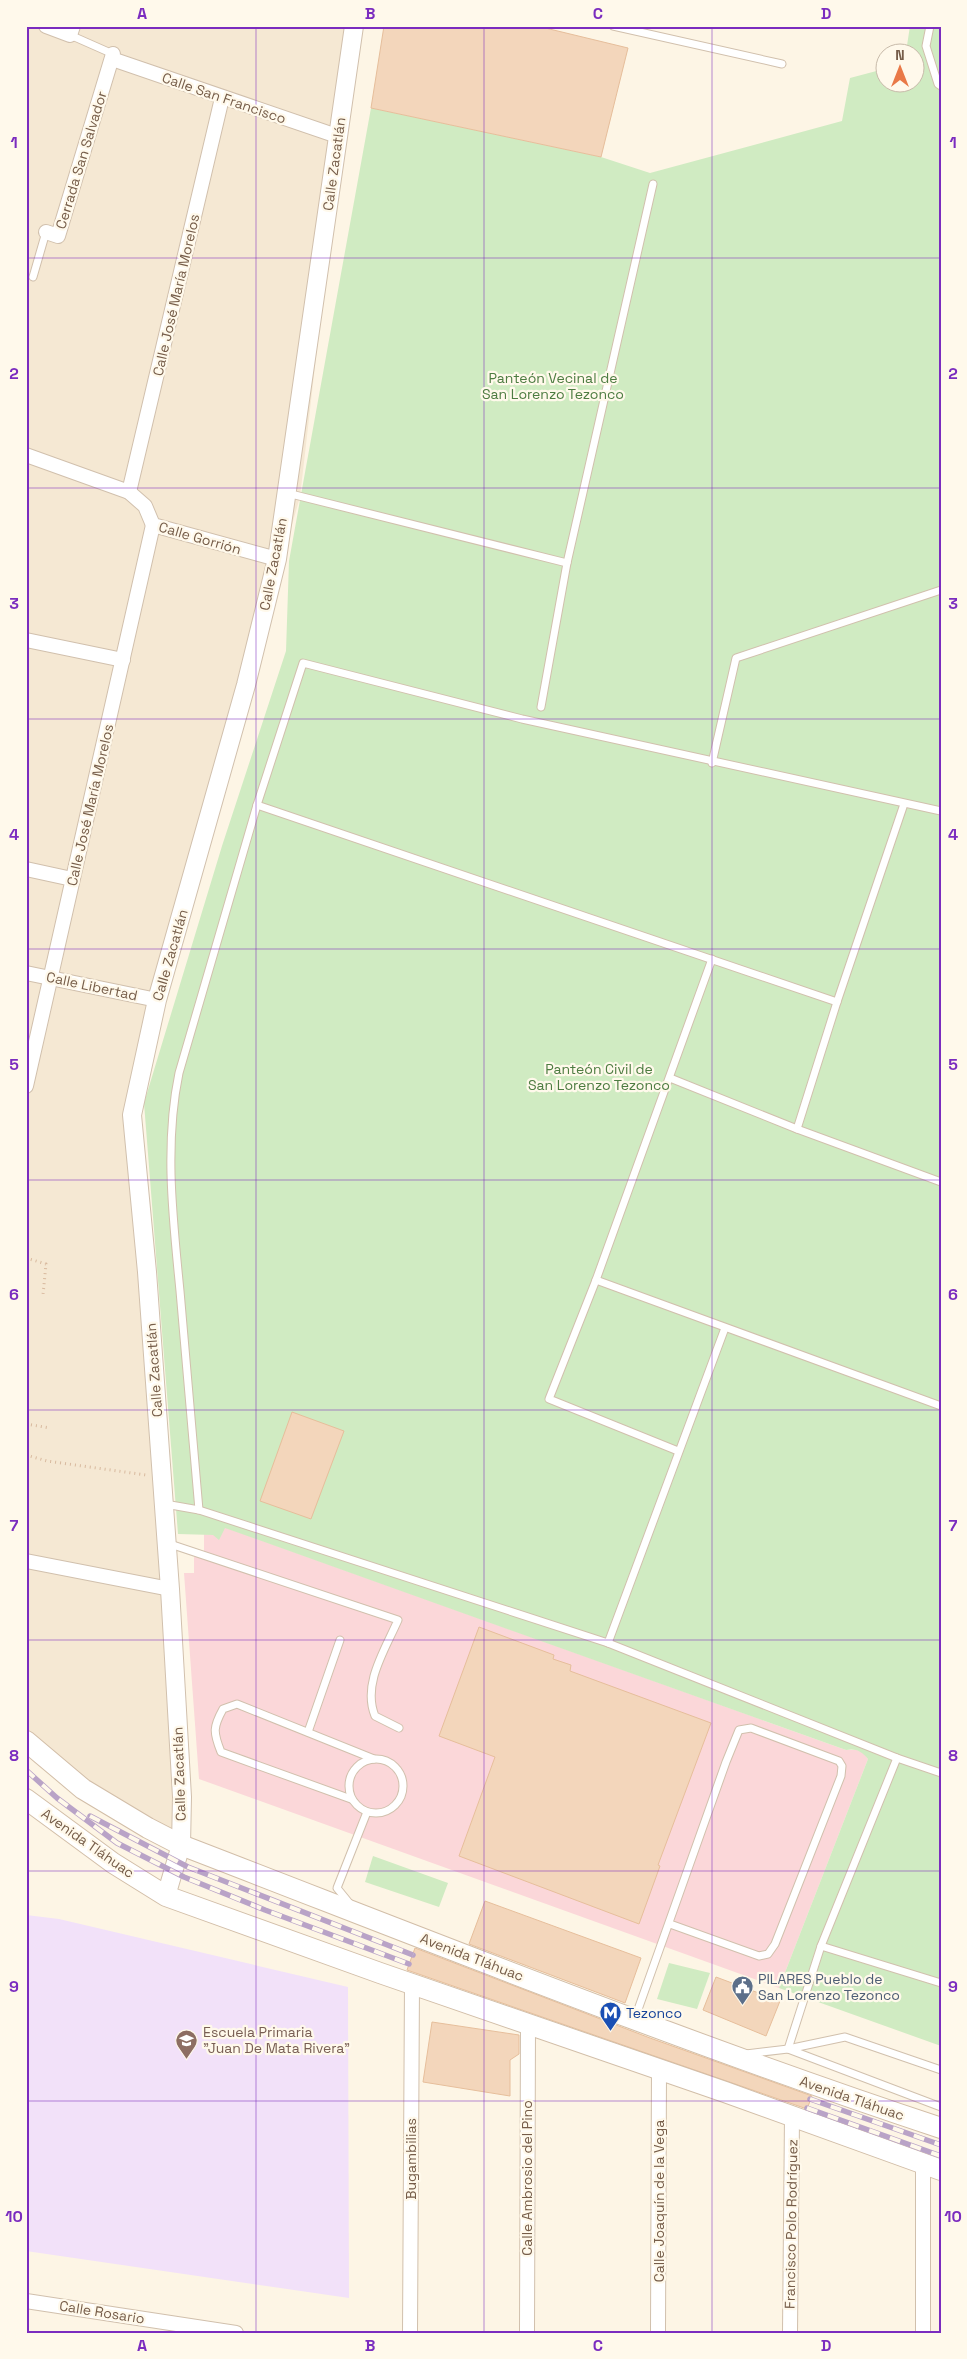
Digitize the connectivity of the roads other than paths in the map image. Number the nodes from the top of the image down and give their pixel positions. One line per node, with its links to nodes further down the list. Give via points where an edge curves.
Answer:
1 (46, 26): 5 (street, Calle San Francisco)
2 (354, 26): 10 (street, Calle Zacatlán)
3 (613, 26): 7 (lane)
4 (930, 26): 8 (lane, via 926,46)
5 (71, 31): 6 (lane, Calle San Francisco)
6 (112, 57): 9 (street, Calle San Francisco); 12 (street, Cerrada San Salvador, via 58,236)
7 (782, 64)
8 (941, 86)
9 (222, 98): 10 (street, Calle San Francisco); 15 (street, Calle José María Morelos)
10 (337, 136): 16 (street, Calle Zacatlán)
11 (653, 184): 19 (lane)
12 (46, 232): 13 (lane, Cerrada San Salvador)
13 (32, 278)
14 (26, 455): 15 (street, Calle Gorrión)
15 (129, 492): 17 (street, Calle Gorrión, via 144,506)
16 (287, 493): 18 (street, Calle Zacatlán); 19 (lane)
17 (153, 525): 18 (street, Calle Gorrión); 22 (street, Calle José María Morelos)
18 (277, 559): 33 (street, Calle Zacatlán, via 246,685)
19 (567, 563): 23 (lane)
20 (941, 590): 24 (lane, via 736,658)
21 (26, 640): 22 (street)
22 (123, 660): 29 (street, Calle José María Morelos)
23 (541, 707)
24 (712, 763): 25 (lane); 26 (lane, via 522,720 303,662)
25 (904, 804): 27 (lane); 34 (lane)
26 (257, 805): 30 (lane); 44 (lane, via 179,1073 173,1104 173,1212)
27 (941, 811)
28 (26, 869): 29 (street)
29 (72, 878): 32 (street, Calle José María Morelos)
30 (712, 959): 34 (lane); 35 (lane)
31 (26, 973): 32 (street, Calle Libertad)
32 (50, 978): 33 (street, Calle Libertad); 36 (street, Calle José María Morelos)
33 (157, 1000): 43 (street, Calle Zacatlán, via 132,1115)
34 (837, 1002): 37 (lane)
35 (670, 1078): 37 (lane); 39 (lane)
36 (26, 1086)
37 (797, 1129): 38 (lane)
38 (941, 1182)
39 (596, 1280): 40 (lane); 42 (lane, via 549,1399)
40 (725, 1328): 41 (lane); 42 (lane)
41 (941, 1406)
42 (678, 1451): 49 (lane)
43 (163, 1504): 44 (lane); 45 (street, Calle Zacatlán)
44 (199, 1510): 49 (lane)
45 (166, 1543): 47 (street, Calle Zacatlán); 50 (lane, via 398,1620 370,1685 370,1704 375,1716)
46 (26, 1561): 47 (street)
47 (170, 1589): 59 (street, Calle Zacatlán, via 182,1797)
48 (340, 1640): 51 (lane)
49 (608, 1643): 53 (lane)
50 (400, 1728)
51 (308, 1732): 54 (lane); 57 (lane, via 237,1704 223,1709 215,1723 215,1737 221,1752)
52 (26, 1741): 59 (main road, Avenida Tláhuac, via 83,1790)
53 (897, 1758): 55 (lane); 63 (lane)
54 (374, 1759): 57 (lane, via 355,1768 348,1788); 58 (lane, via 385,1760 394,1766 401,1774 403,1790 397,1804 388,1811 378,1814)
55 (941, 1773)
56 (26, 1798): 60 (main road, Avenida Tláhuac, via 113,1863)
57 (351, 1799): 58 (lane)
58 (367, 1812): 61 (lane, via 336,1888)
59 (181, 1845): 60 (street, Calle Zacatlán); 61 (main road, Avenida Tláhuac)
60 (166, 1896): 65 (main road, Avenida Tláhuac)
61 (356, 1912): 66 (main road, Avenida Tláhuac)
62 (670, 1924): 62 (lane, via 739,1730 751,1728 839,1761 841,1776 775,1944 768,1954 759,1956); 66 (lane)
63 (821, 1946): 64 (lane); 68 (lane)
64 (941, 1982)
65 (412, 1984): 67 (main road, Avenida Tláhuac); 78 (street, Bugambilias)
66 (635, 2020): 69 (main road, Avenida Tláhuac)
67 (528, 2024): 70 (main road, Avenida Tláhuac); 79 (street, Calle Ambrosio del Pino)
68 (788, 2049): 69 (lane); 71 (lane, via 845,2037); 72 (lane)
69 (732, 2055): 74 (main road, Avenida Tláhuac, via 833,2093)
70 (659, 2069): 73 (main road, Avenida Tláhuac); 80 (street, Calle Joaquín de la Vega)
71 (941, 2070)
72 (941, 2107)
73 (792, 2116): 75 (main road, Avenida Tláhuac); 81 (street, Francisco Polo Rodríguez)
74 (941, 2128)
75 (932, 2167): 82 (street)
76 (26, 2301): 77 (street, Calle Rosario)
77 (236, 2333)
78 (410, 2333)
79 (527, 2333)
80 (658, 2333)
81 (790, 2333)
82 (922, 2333)

